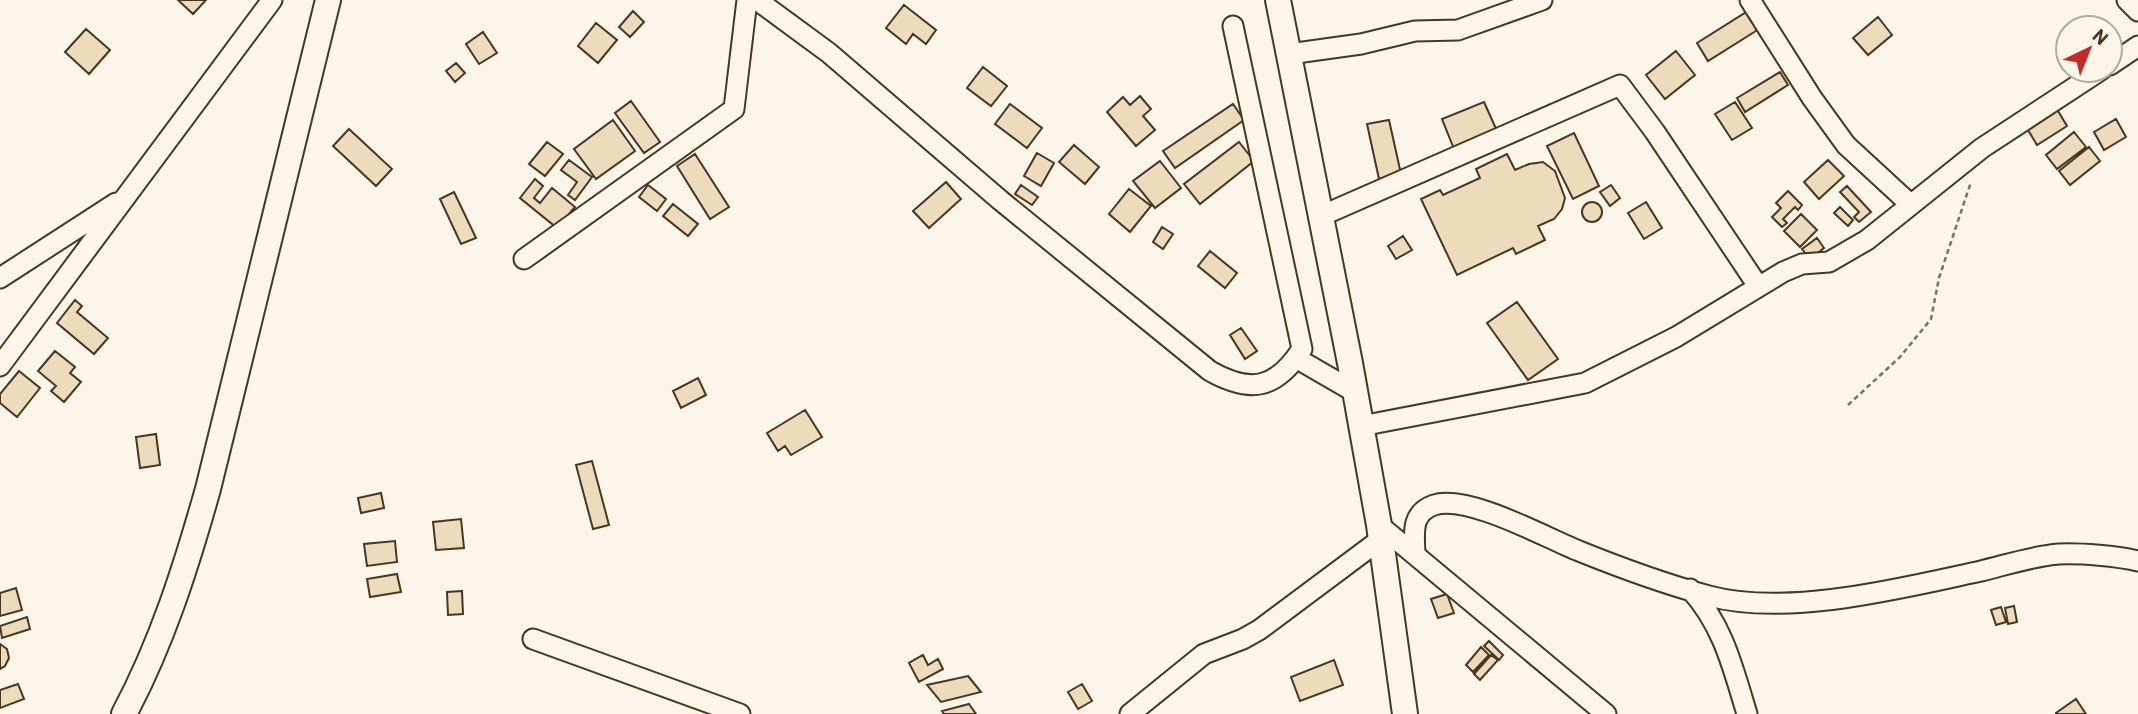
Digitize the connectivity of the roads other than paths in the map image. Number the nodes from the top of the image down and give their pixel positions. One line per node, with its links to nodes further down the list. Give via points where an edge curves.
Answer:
1 (272, 0): 13 (street)
2 (328, 0): 28 (main road, via 187,564 159,640)
3 (747, 0): 16 (street, via 734,109)
4 (757, 0): 19 (street, via 829,53 1210,371 1230,383 1255,386 1273,380)
5 (1278, 0): 11 (main road)
6 (1542, 0): 11 (street, via 1458,30 1415,31)
7 (1750, 0): 14 (street, via 1846,145)
8 (2127, 0): 9 (street)
9 (2138, 11)
10 (1233, 26): 19 (street, via 1300,334 1302,349)
11 (1289, 54): 15 (main road)
12 (2080, 84): 14 (street, via 1982,148)
13 (128, 194): 17 (street); 20 (street)
14 (1910, 204): 18 (street, via 1867,240 1829,262 1802,264)
15 (1321, 216): 18 (street, via 1620,85); 21 (main road)
16 (524, 260)
17 (0, 278)
18 (1758, 286): 22 (street, via 1676,337 1586,383)
19 (1296, 358): 21 (street)
20 (0, 366)
21 (1353, 391): 22 (main road)
22 (1361, 426): 23 (main road)
23 (1380, 532): 24 (street); 30 (street, via 1259,630 1204,654); 31 (main road)
24 (1415, 554): 26 (street, via 1414,524 1420,513 1451,503); 32 (street)
25 (2138, 561): 26 (street, via 2059,554 1896,588 1786,604 1734,601)
26 (1689, 589): 33 (street, via 1720,632)
27 (533, 639): 29 (street)
28 (124, 714)
29 (740, 714)
30 (1130, 714)
31 (1405, 714)
32 (1606, 714)
33 (1747, 714)

